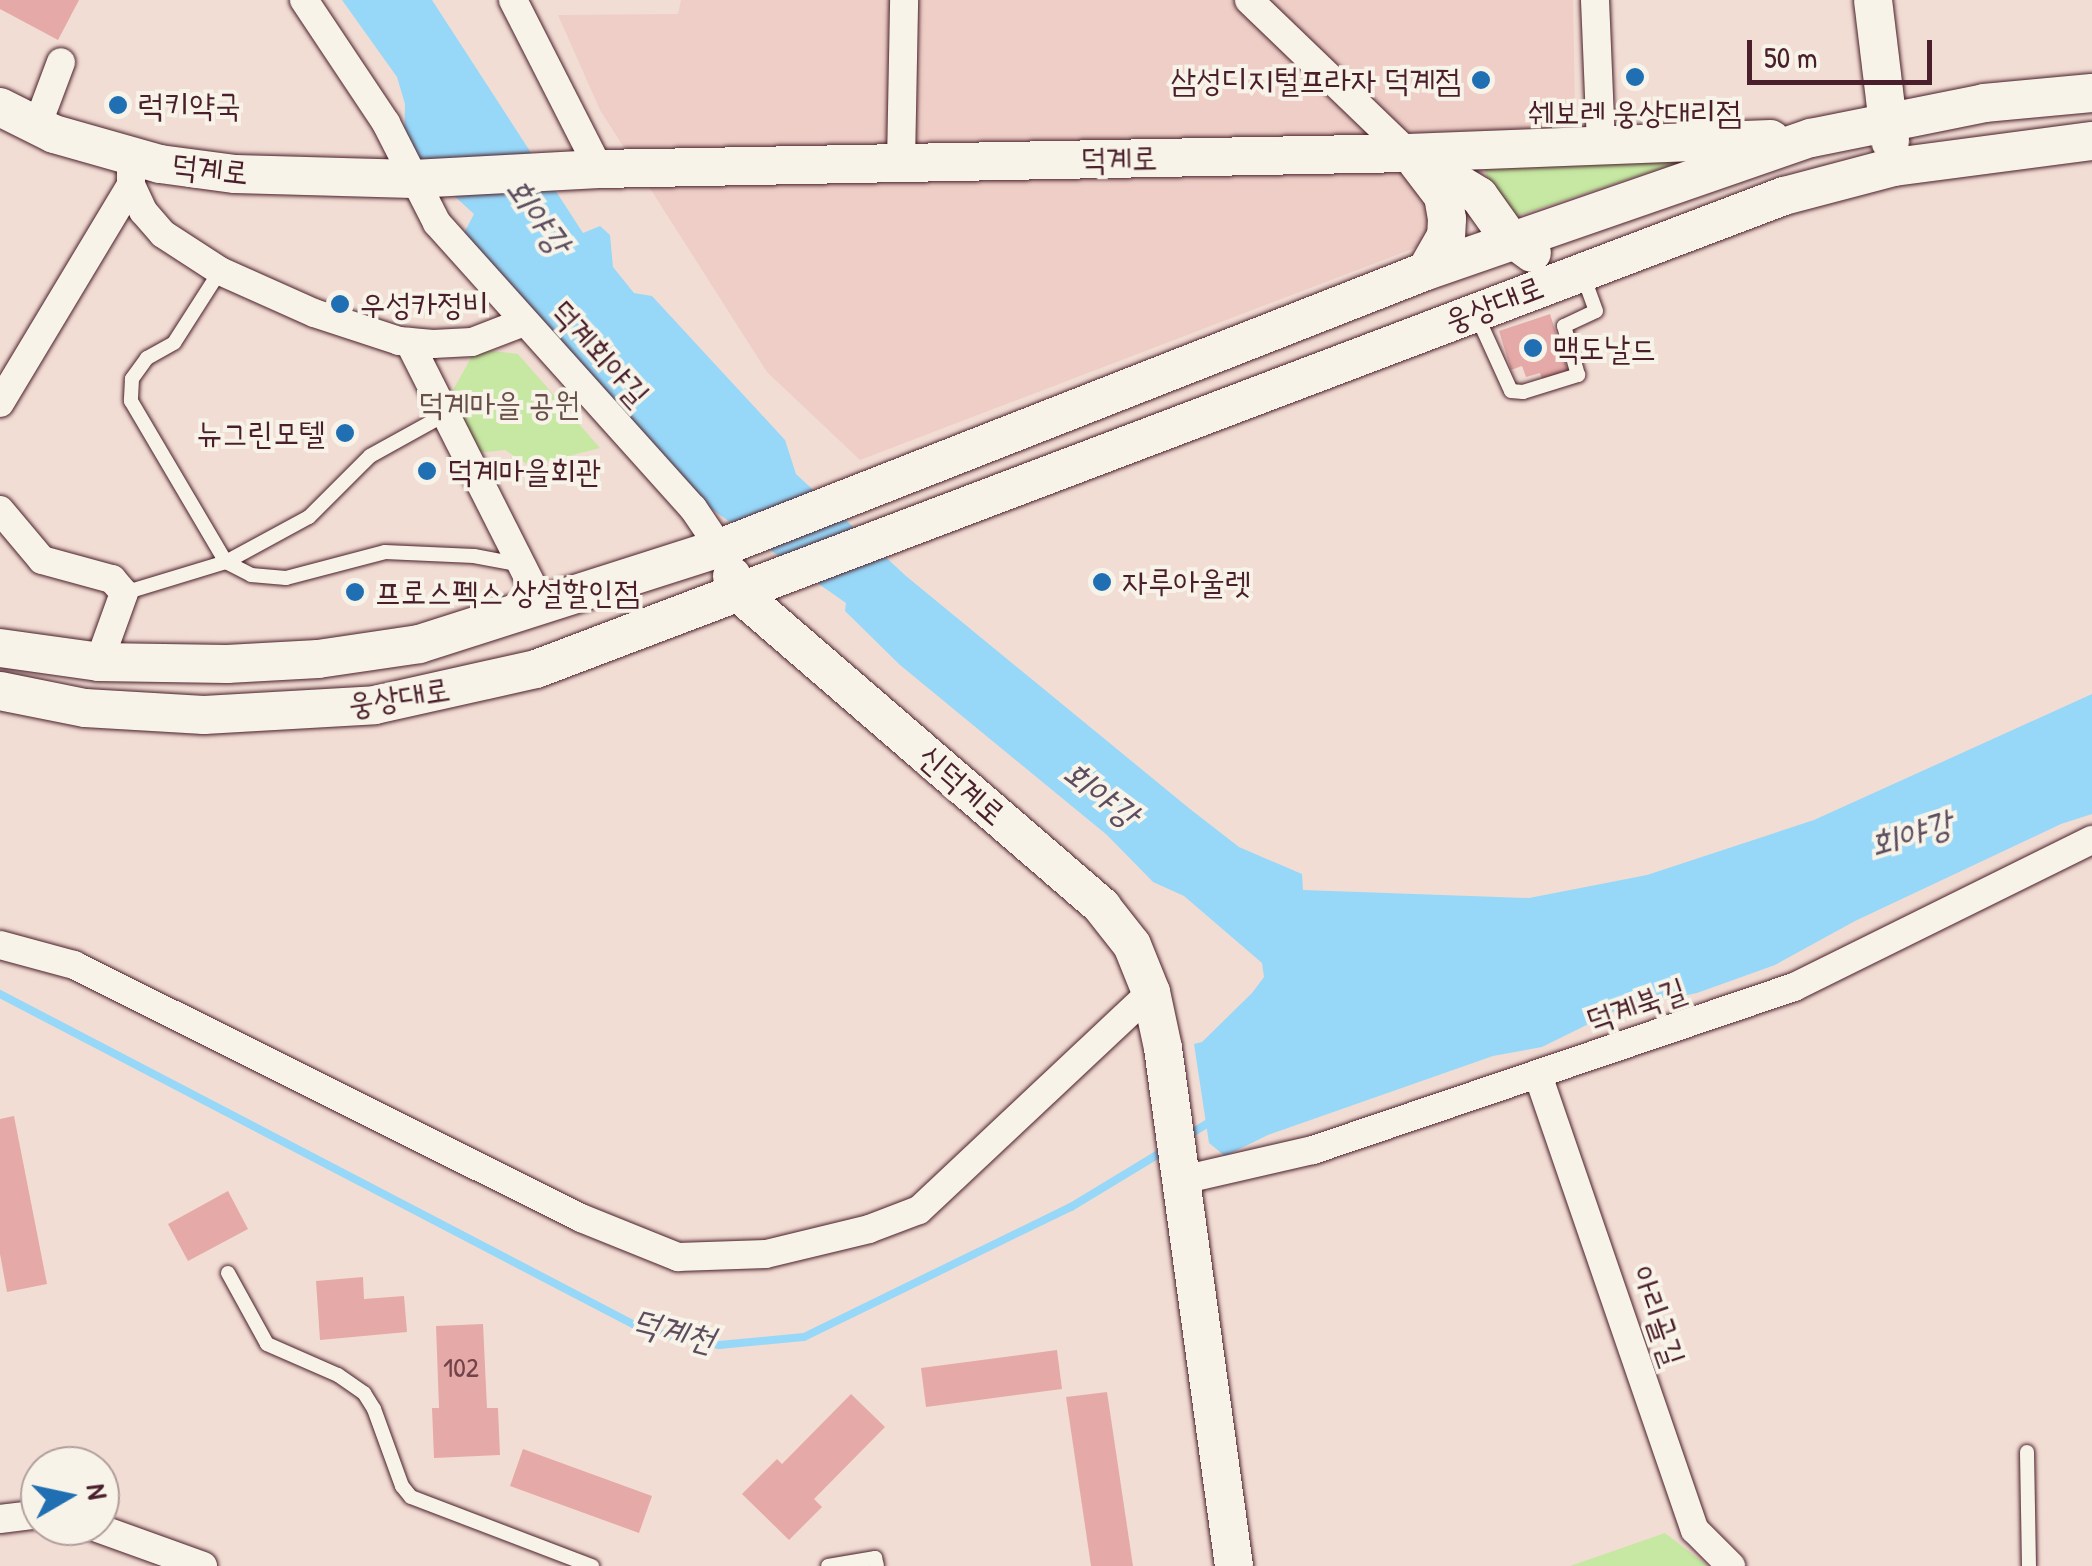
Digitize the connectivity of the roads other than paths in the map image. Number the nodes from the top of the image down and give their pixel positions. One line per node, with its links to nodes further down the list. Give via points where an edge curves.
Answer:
1 (304, 0): 20 (street, 덕계회야길)
2 (513, 0): 18 (street)
3 (904, 0): 16 (street)
4 (1248, 0): 15 (street)
5 (1595, 0): 14 (street)
6 (1873, 0): 10 (main road)
7 (60, 62): 11 (street)
8 (2092, 93): 10 (main road)
9 (0, 108): 11 (main road, 덕계로)
10 (1887, 120): 12 (main road); 17 (main road)
11 (37, 126): 19 (main road, 덕계로)
12 (1811, 138): 14 (main road, 덕계로); 21 (main road)
13 (2092, 141): 17 (main road, 웅상대로)
14 (1601, 144): 15 (main road, 덕계로)
15 (1408, 153): 16 (main road, 덕계로); 21 (main road, via 1479,196); 25 (main road, via 1431,175 1447,219 1446,236)
16 (901, 164): 18 (main road, 덕계로)
17 (1894, 167): 22 (main road, 웅상대로, via 1784,196)
18 (590, 169): 20 (main road, 덕계로)
19 (131, 170): 20 (main road, 덕계로); 24 (street, via 144,212 163,234); 29 (street)
20 (422, 179): 27 (street, 덕계회야길, via 438,223)
21 (1512, 240): 22 (main road, via 1559,260); 25 (main road)
22 (1619, 256): 23 (main road, 웅상대로)
23 (1581, 270): 26 (main road, 웅상대로); 26 (lane, via 1596,312 1564,326 1578,374 1511,391)
24 (220, 271): 28 (street, via 314,313); 33 (lane, via 174,342 147,358 132,379 131,401)
25 (1426, 271): 32 (main road)
26 (1475, 310): 36 (main road, 웅상대로)
27 (524, 322): 28 (street, via 472,342); 32 (street, 덕계회야길)
28 (409, 342): 30 (street)
29 (4, 387)
30 (446, 414): 33 (lane, via 370,456 309,516); 34 (street)
31 (0, 510): 35 (street, via 42,560 112,578)
32 (730, 544): 36 (main road, 신덕계로); 37 (main road)
33 (226, 562): 34 (lane, via 251,574 286,578 385,552 474,556); 35 (lane)
34 (522, 566): 37 (street)
35 (124, 593): 39 (street)
36 (740, 594): 40 (main road, 웅상대로, via 536,668 375,705 204,715 85,708); 43 (main road, 신덕계로, via 1102,907 1132,945)
37 (542, 605): 39 (main road, via 420,644 318,659)
38 (0, 648): 39 (main road)
39 (98, 662)
40 (0, 691)
41 (2092, 840): 44 (street, 덕계북길, via 1794,987)
42 (0, 945): 43 (street, via 74,966 580,1218 678,1258 766,1254 919,1210)
43 (1151, 992): 45 (main road, 신덕계로)
44 (1538, 1076): 45 (street, 덕계북길, via 1313,1150); 54 (street, 아리골길, via 1695,1530)
45 (1182, 1180): 53 (main road)
46 (228, 1273): 50 (lane, via 267,1344 338,1374 364,1393 411,1497)
47 (2027, 1452): 55 (lane)
48 (120, 1536): 49 (street)
49 (203, 1566)
50 (592, 1566)
51 (828, 1566): 52 (lane, via 876,1558)
52 (877, 1566)
53 (1234, 1566)
54 (1731, 1566)
55 (2029, 1566)

